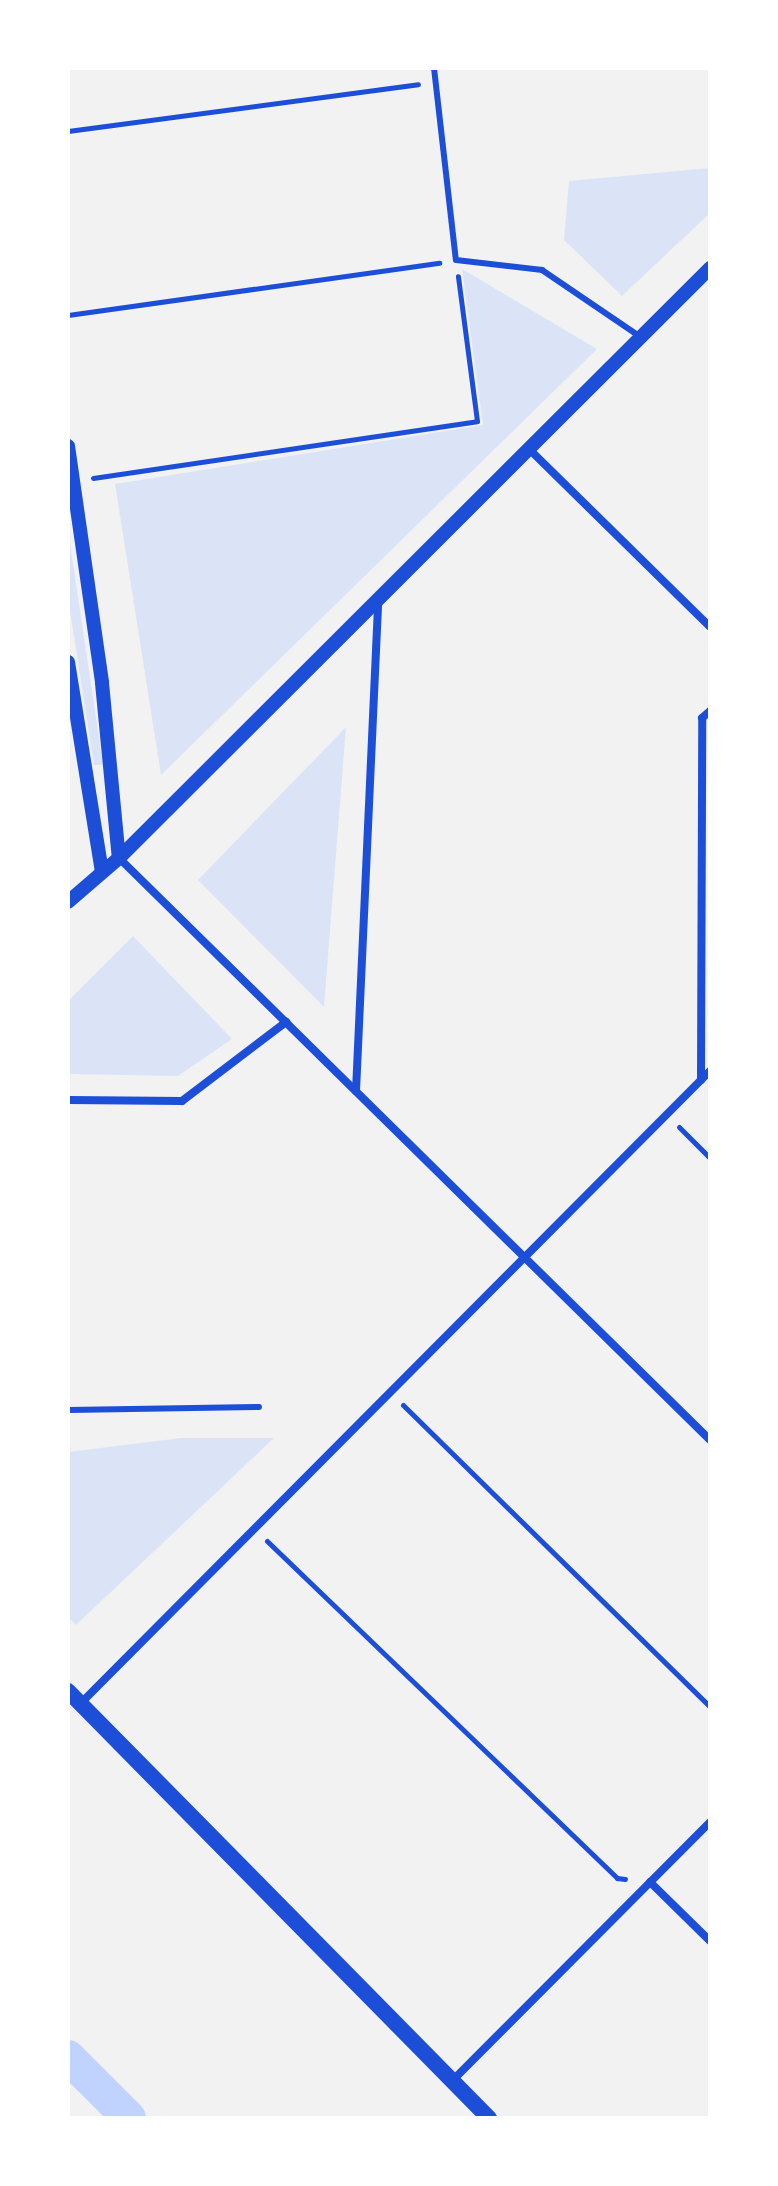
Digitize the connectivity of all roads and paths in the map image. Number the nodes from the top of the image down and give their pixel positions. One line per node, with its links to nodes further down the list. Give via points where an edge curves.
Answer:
1 (434, 68): 2 (lane)
2 (435, 81): 3 (path); 4 (lane)
3 (68, 131)
4 (456, 260): 6 (path); 7 (lane, via 542,270); 10 (path, via 477,421)
5 (710, 268): 7 (street)
6 (68, 315)
7 (639, 336): 9 (street)
8 (68, 446): 10 (street)
9 (527, 447): 11 (street); 12 (street)
10 (73, 481): 15 (street, via 102,683)
11 (379, 595): 15 (street); 21 (street)
12 (710, 627)
13 (68, 662): 16 (street)
14 (710, 711): 20 (street, via 702,718)
15 (119, 858): 16 (street); 18 (street)
16 (102, 871): 17 (street)
17 (68, 902)
18 (286, 1022): 21 (street); 22 (street, via 182,1101)
19 (710, 1071): 20 (street)
20 (701, 1080): 23 (street)
21 (356, 1091): 25 (street)
22 (68, 1100)
23 (667, 1114): 24 (path); 25 (street)
24 (710, 1158)
25 (525, 1257): 26 (street); 29 (street)
26 (390, 1392): 30 (street); 33 (path)
27 (259, 1407): 28 (lane)
28 (68, 1410)
29 (710, 1440)
30 (254, 1529): 32 (street); 35 (path, via 617,1878)
31 (68, 1691): 32 (main road)
32 (81, 1703): 37 (main road)
33 (710, 1707)
34 (710, 1822): 35 (street)
35 (650, 1882): 36 (street); 37 (street)
36 (710, 1941)
37 (452, 2081): 38 (main road)
38 (489, 2118)

